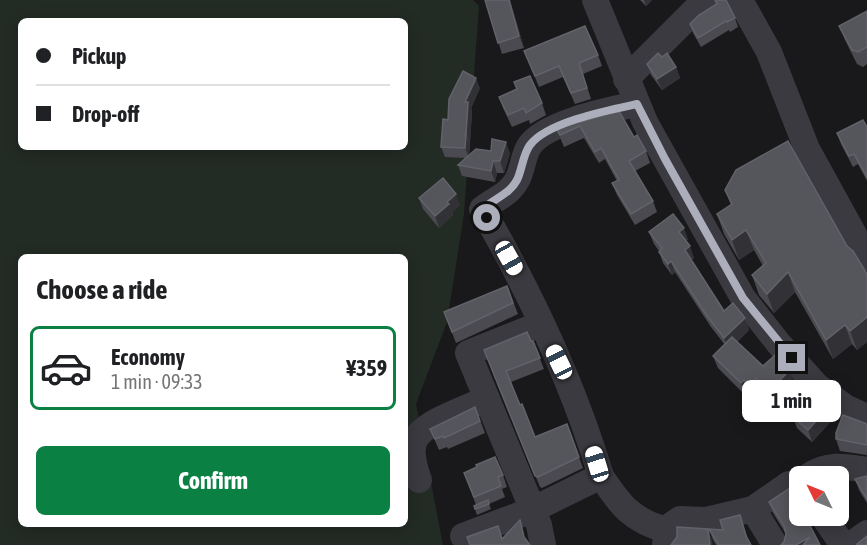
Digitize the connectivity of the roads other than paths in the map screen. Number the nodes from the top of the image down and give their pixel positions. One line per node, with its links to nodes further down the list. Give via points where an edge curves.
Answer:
1 (595, 0): 4 (street)
2 (705, 0): 4 (street)
3 (740, 0): 6 (street, via 769,52 807,149)
4 (626, 79): 5 (street)
5 (637, 104): 7 (street, via 561,124 535,141 528,146 509,191 482,210 531,298); 9 (street, via 743,298 817,386 845,407)
6 (867, 258)
7 (541, 324): 8 (street, via 468,353); 12 (street, via 568,381)
8 (487, 399): 13 (street, via 424,428 413,448); 16 (street)
9 (867, 417)
10 (849, 467): 11 (street)
11 (867, 470)
12 (601, 476): 16 (street); 20 (street, via 628,513 655,527)
13 (419, 480)
14 (789, 484): 15 (street)
15 (753, 509): 20 (street, via 706,520 680,519); 22 (street)
16 (532, 510): 19 (street); 21 (street)
17 (831, 526): 23 (street)
18 (867, 533): 24 (street)
19 (463, 536)
20 (666, 538)
21 (543, 545)
22 (775, 545)
23 (843, 545)
24 (850, 545)

